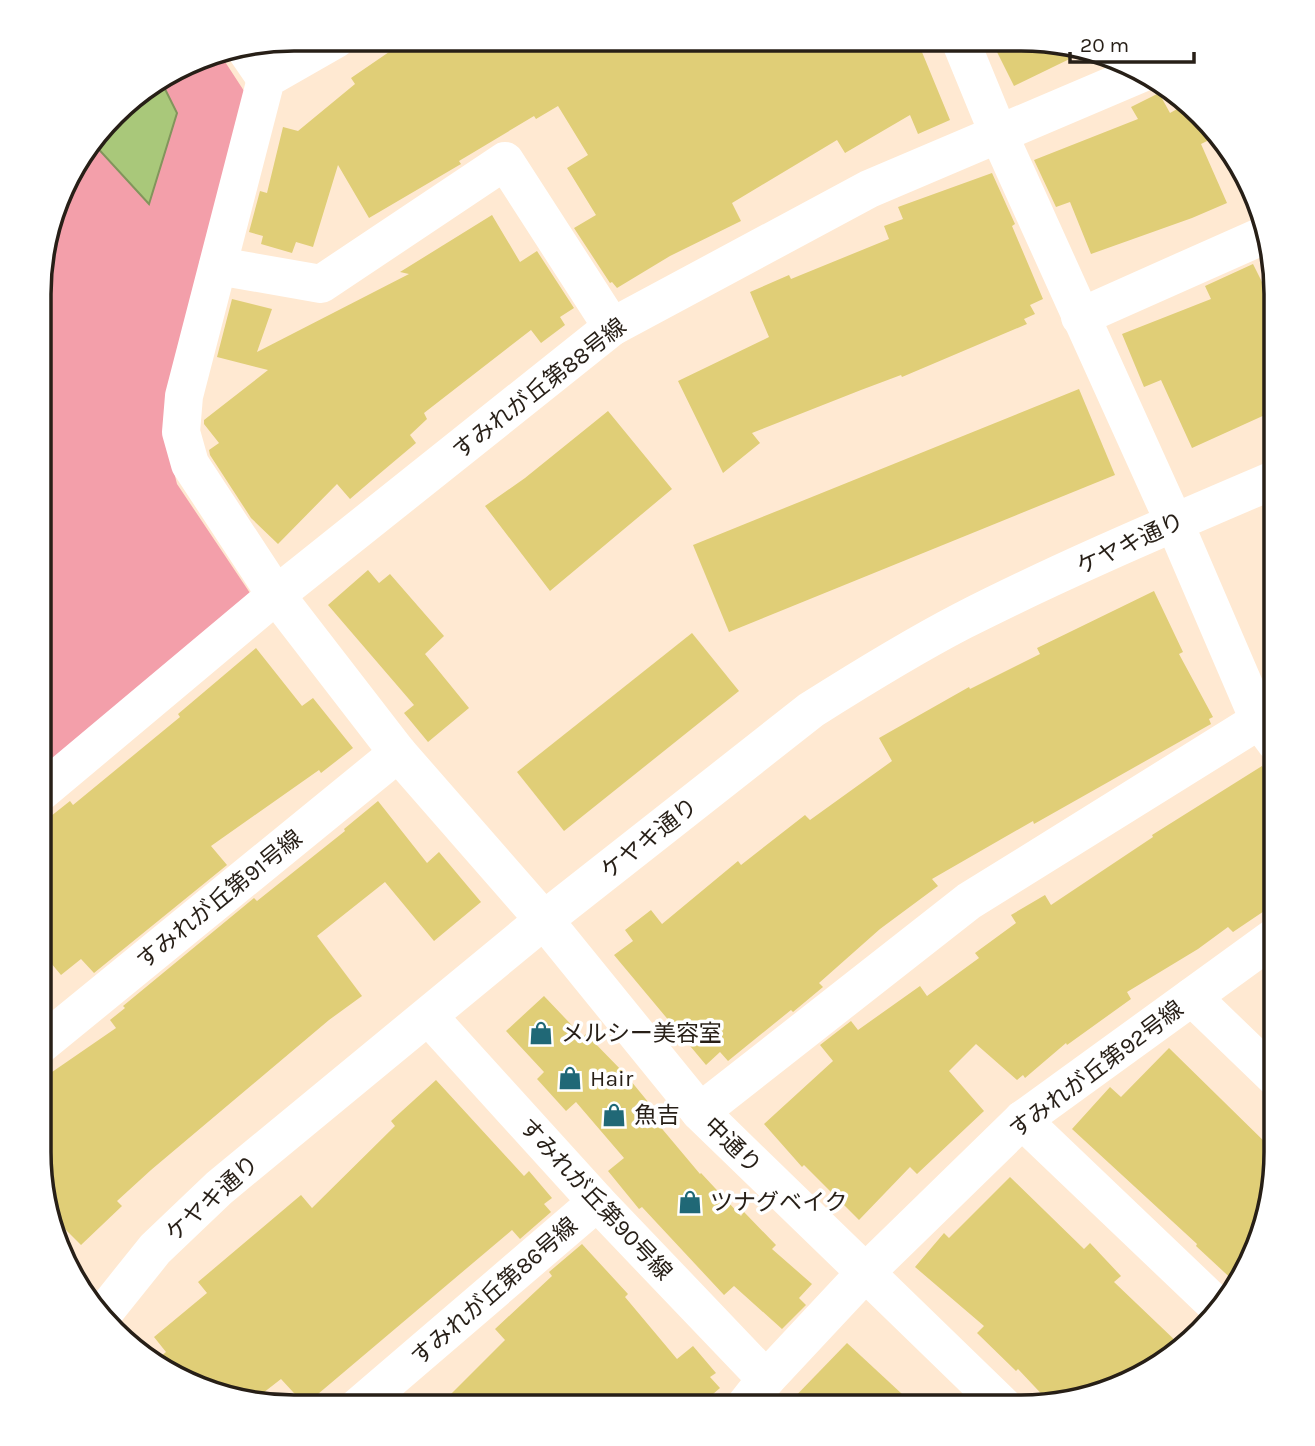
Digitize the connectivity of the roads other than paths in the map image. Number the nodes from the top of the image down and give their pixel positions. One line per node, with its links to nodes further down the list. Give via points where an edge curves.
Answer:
1 (315, 51): 5 (street)
2 (965, 51): 6 (street)
3 (249, 55): 5 (street)
4 (1132, 78): 6 (street, すみれが丘第88号線)
5 (266, 79): 8 (street, 中通り)
6 (999, 135): 9 (street); 10 (street, すみれが丘第88号線, via 869,189)
7 (1258, 238): 9 (street)
8 (218, 266): 10 (street, via 321,284 505,161); 13 (street, 中通り, via 184,396 181,432 190,464)
9 (1080, 317): 12 (street)
10 (612, 327): 13 (street, すみれが丘第88号線)
11 (1264, 484): 12 (street, ケヤキ通り)
12 (1174, 522): 14 (street); 18 (street, ケヤキ通り, via 963,621 858,680 811,710)
13 (275, 595): 16 (street, 中通り); 17 (street, すみれが丘第88号線)
14 (1264, 712)
15 (1264, 729): 24 (street, via 969,901)
16 (398, 752): 18 (street, 中通り); 22 (street, すみれが丘第91号線)
17 (51, 784)
18 (544, 920): 21 (street, ケヤキ通り); 24 (street, 中通り)
19 (1264, 945): 20 (street, すみれが丘第92号線)
20 (1192, 997): 23 (street); 25 (street, すみれが丘第92号線)
21 (429, 1017): 26 (street, すみれが丘第90号線); 29 (street, ケヤキ通り, via 219,1188 155,1249)
22 (51, 1036)
23 (1264, 1066)
24 (700, 1112): 27 (street, 中通り)
25 (1022, 1120): 27 (street, すみれが丘第92号線); 28 (street)
26 (597, 1202): 30 (street, すみれが丘第90号線); 31 (street, すみれが丘第86号線)
27 (866, 1272): 30 (street, すみれが丘第92号線); 32 (street, 中通り)
28 (1212, 1302)
29 (108, 1308)
30 (755, 1393)
31 (372, 1395)
32 (992, 1395)

